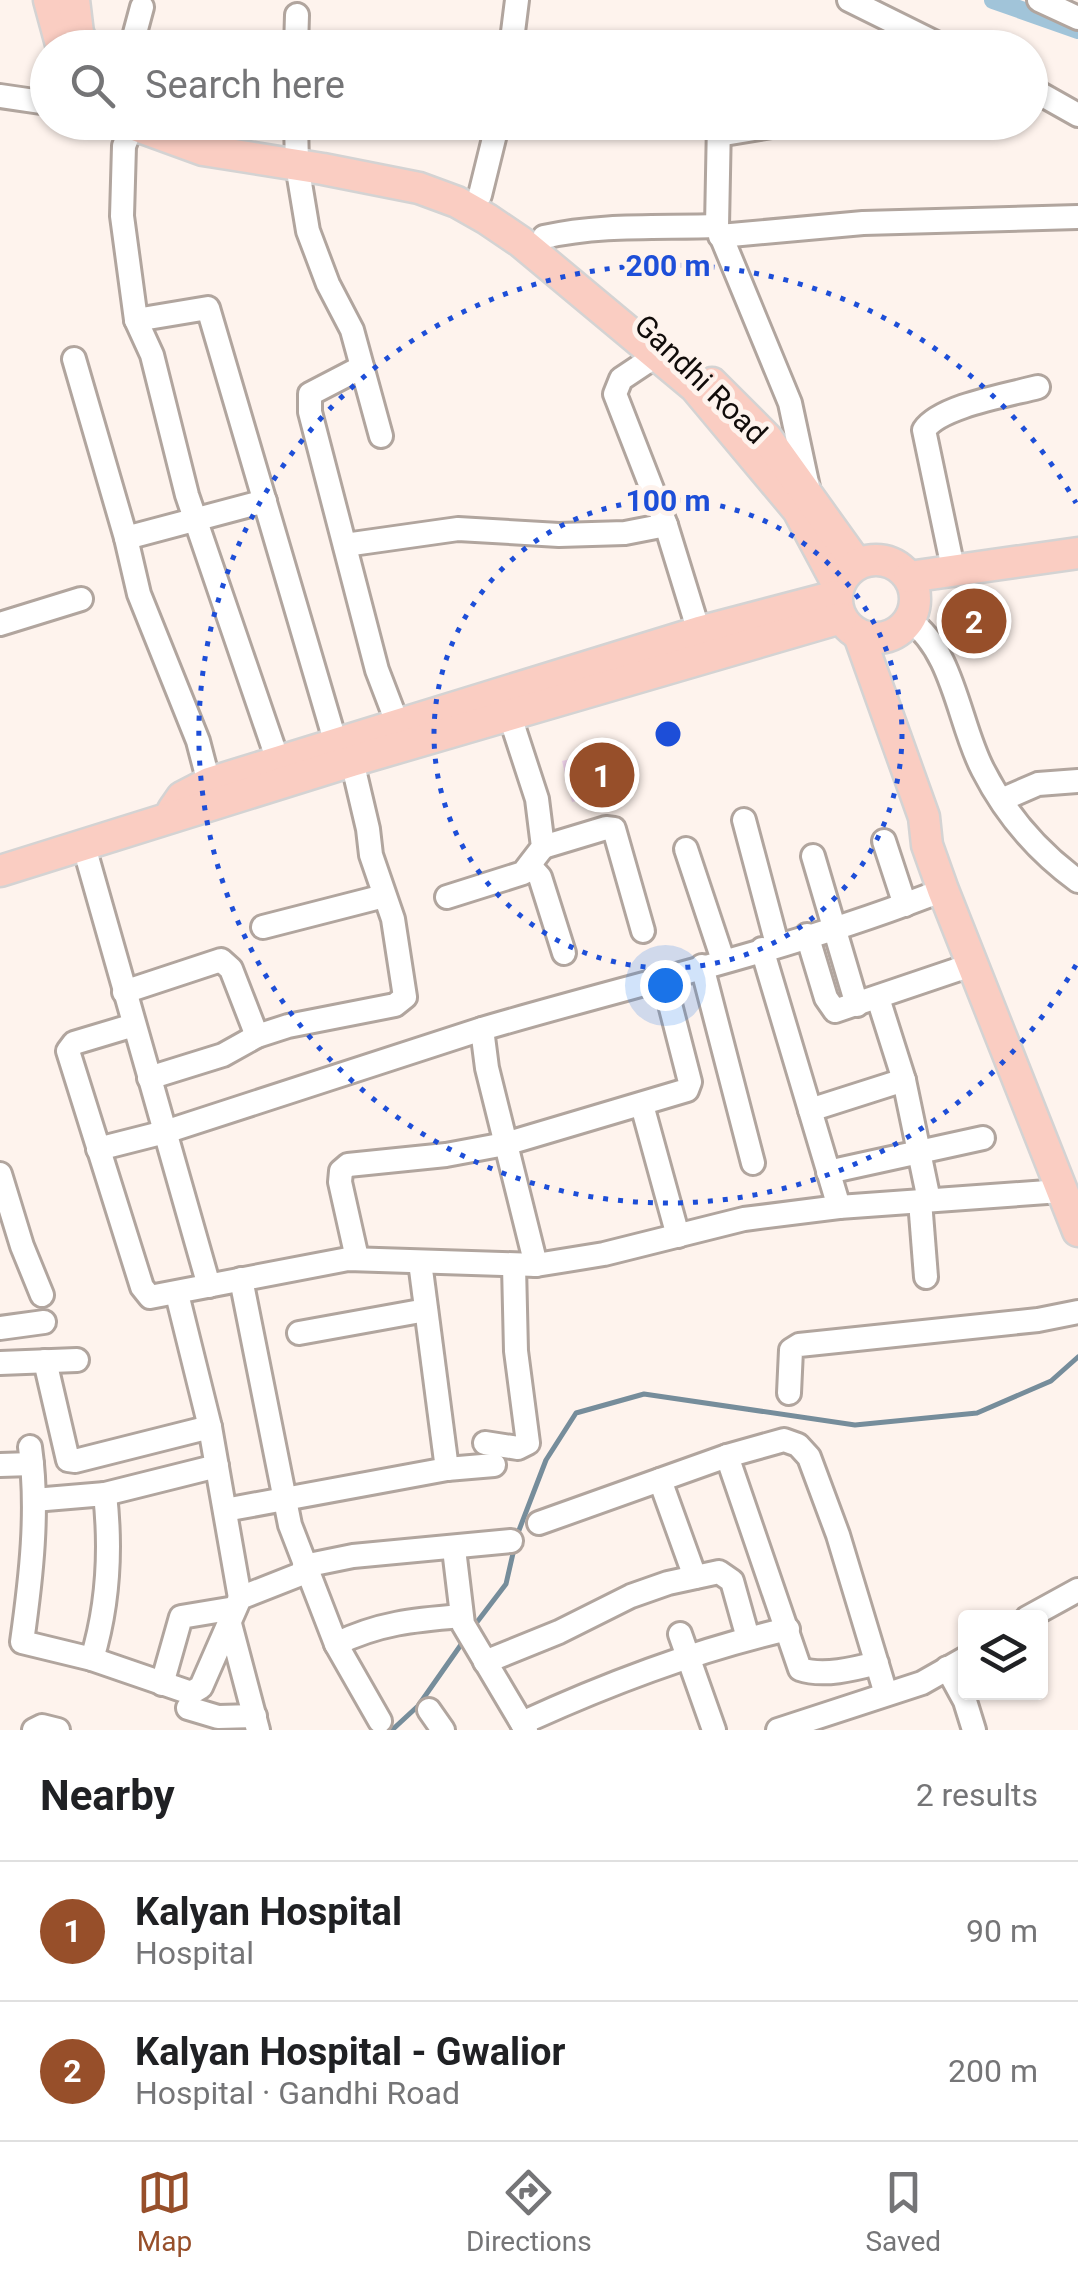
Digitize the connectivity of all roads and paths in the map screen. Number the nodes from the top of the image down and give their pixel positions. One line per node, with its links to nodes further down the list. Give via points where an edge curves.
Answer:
1 (49, 0): 9 (main road)
2 (74, 0): 10 (main road)
3 (518, 0): 13 (street)
4 (848, 0): 14 (street)
5 (1039, 0): 8 (street)
6 (142, 8): 11 (street)
7 (297, 15): 12 (street)
8 (1078, 18)
9 (57, 30)
10 (78, 30)
11 (136, 30)
12 (297, 30)
13 (513, 30)
14 (909, 30)
15 (0, 96): 17 (street)
16 (1048, 98): 18 (street)
17 (30, 100)
18 (1078, 116)
19 (125, 140): 28 (street, via 122,216)
20 (175, 140): 23 (main road, via 204,150)
21 (494, 140): 24 (street)
22 (719, 140): 26 (street)
23 (296, 145): 24 (main road, Gandhi Road, via 395,164); 29 (main road, via 457,202 522,242); 31 (street, via 308,230)
24 (480, 194): 27 (main road, Gandhi Road)
25 (1078, 216): 26 (street)
26 (718, 231): 27 (street, via 576,229); 35 (street, via 790,402)
27 (544, 237): 35 (main road, Gandhi Road, via 746,414)
28 (136, 320): 34 (street, via 208,308); 36 (street, via 152,355)
29 (657, 355): 35 (main road); 37 (street, via 621,380 615,394)
30 (74, 359): 38 (street)
31 (362, 367): 33 (street); 39 (street, via 310,394)
32 (1038, 387): 42 (street, via 946,413 924,430)
33 (382, 436)
34 (265, 501): 36 (street); 50 (street)
35 (804, 503): 44 (main road)
36 (195, 518): 38 (street); 51 (street)
37 (666, 525): 39 (street, via 560,535 458,529); 47 (street)
38 (126, 538): 53 (street, via 139,594)
39 (345, 544): 49 (street)
40 (1078, 553): 42 (main road)
41 (1078, 571): 45 (main road)
42 (954, 573): 45 (main road)
43 (82, 599): 46 (street)
44 (846, 600): 45 (main road, via 881,638 892,635); 45 (main road, via 868,560 891,562); 47 (main road); 48 (main road); 55 (main road)
45 (911, 600): 54 (street)
46 (0, 624)
47 (699, 632): 48 (main road)
48 (506, 704): 49 (main road); 50 (main road); 62 (street, via 536,799)
49 (398, 725): 50 (main road)
50 (344, 752): 51 (main road); 56 (main road); 66 (street)
51 (278, 761): 53 (main road)
52 (1078, 780): 54 (street, via 1038,784)
53 (209, 783): 56 (main road, via 182,797)
54 (1001, 800): 64 (street, via 1026,836)
55 (924, 817): 65 (main road); 95 (main road, via 943,839)
56 (165, 820): 59 (main road)
57 (744, 820): 73 (street)
58 (884, 840): 68 (street)
59 (83, 843): 63 (main road); 78 (street)
60 (686, 849): 75 (street)
61 (813, 856): 70 (street)
62 (537, 857): 67 (street, via 523,873); 71 (street, via 614,829); 74 (street)
63 (0, 871)
64 (1078, 881)
65 (942, 890): 68 (street); 76 (main road)
66 (384, 896): 69 (street); 82 (street, via 406,990 401,1002)
67 (447, 898)
68 (905, 905): 70 (street)
69 (263, 926)
70 (834, 927): 72 (street); 79 (street)
71 (643, 931)
72 (807, 935): 73 (street); 79 (street, via 830,1009)
73 (770, 947): 75 (street); 86 (street)
74 (564, 953)
75 (712, 963): 77 (street); 92 (street)
76 (971, 964): 79 (street); 95 (main road)
77 (663, 977): 81 (street); 85 (street, via 690,1082 682,1093)
78 (124, 992): 80 (street); 82 (street, via 221,960 231,969)
79 (867, 1001): 84 (street)
80 (134, 1024): 83 (street); 90 (street, via 74,1043 68,1052)
81 (482, 1029): 87 (street); 89 (street)
82 (257, 1036): 83 (street)
83 (149, 1078): 87 (street)
84 (904, 1080): 86 (street); 91 (street)
85 (642, 1105): 89 (street); 99 (street)
86 (810, 1110): 93 (street)
87 (165, 1132): 90 (street); 107 (street)
88 (983, 1138): 91 (street)
89 (505, 1144): 102 (street, via 358,1162 341,1171); 104 (street)
90 (98, 1149): 109 (street, via 144,1292)
91 (919, 1151): 93 (street); 96 (street)
92 (752, 1163)
93 (828, 1172): 97 (street)
94 (0, 1174): 100 (street)
95 (1070, 1192): 96 (street); 98 (main road)
96 (924, 1200): 97 (street); 105 (street)
97 (839, 1207): 99 (street, via 744,1219)
98 (1078, 1231)
99 (678, 1236): 104 (street)
100 (22, 1246): 101 (street); 108 (street)
101 (0, 1256)
102 (357, 1258): 103 (street); 106 (street)
103 (420, 1262): 104 (street); 110 (street)
104 (525, 1265): 123 (street, via 516,1351 528,1443)
105 (926, 1278)
106 (241, 1280): 107 (street); 126 (street)
107 (210, 1286): 109 (street)
108 (42, 1294)
109 (177, 1294): 119 (street)
110 (426, 1310): 114 (street); 123 (street)
111 (1078, 1312): 118 (street, via 799,1345 789,1356)
112 (44, 1322): 113 (street)
113 (0, 1328)
114 (299, 1333)
115 (77, 1360): 116 (street)
116 (45, 1361): 117 (street); 119 (street, via 68,1460)
117 (0, 1363)
118 (790, 1393)
119 (210, 1428): 122 (street)
120 (727, 1456): 124 (street); 138 (street); 146 (street, via 784,1440 810,1457)
121 (0, 1465): 127 (street, via 31,1456)
122 (217, 1466): 125 (street); 128 (street)
123 (447, 1469): 126 (street)
124 (660, 1480): 129 (street); 133 (street)
125 (106, 1494): 127 (street); 143 (street, via 107,1570)
126 (284, 1498): 128 (street); 132 (street)
127 (34, 1500): 141 (street, via 28,1598)
128 (225, 1510): 135 (street)
129 (540, 1523)
130 (510, 1541): 131 (street)
131 (454, 1549): 132 (street, via 352,1556); 137 (street)
132 (305, 1569): 135 (street); 142 (street)
133 (695, 1577): 140 (street, via 729,1576); 145 (street, via 631,1596)
134 (1078, 1590): 136 (street)
135 (235, 1609): 148 (street, via 181,1617); 148 (street, via 201,1688 190,1693); 152 (street)
136 (1042, 1610)
137 (464, 1625): 142 (street, via 392,1623); 145 (street)
138 (788, 1629): 140 (street); 146 (street, via 806,1672)
139 (680, 1634): 144 (street)
140 (748, 1638): 144 (street)
141 (11, 1641): 143 (street)
142 (336, 1644): 151 (street)
143 (92, 1658): 148 (street)
144 (687, 1659): 153 (street); 156 (street)
145 (485, 1662): 153 (street)
146 (877, 1663): 149 (street)
147 (956, 1663): 149 (street); 158 (street)
148 (162, 1684)
149 (886, 1694): 157 (street)
150 (188, 1708): 152 (street)
151 (380, 1721)
152 (257, 1723)
153 (524, 1726)
154 (34, 1730): 155 (street)
155 (58, 1730)
156 (714, 1730)
157 (778, 1730)
158 (974, 1730)

